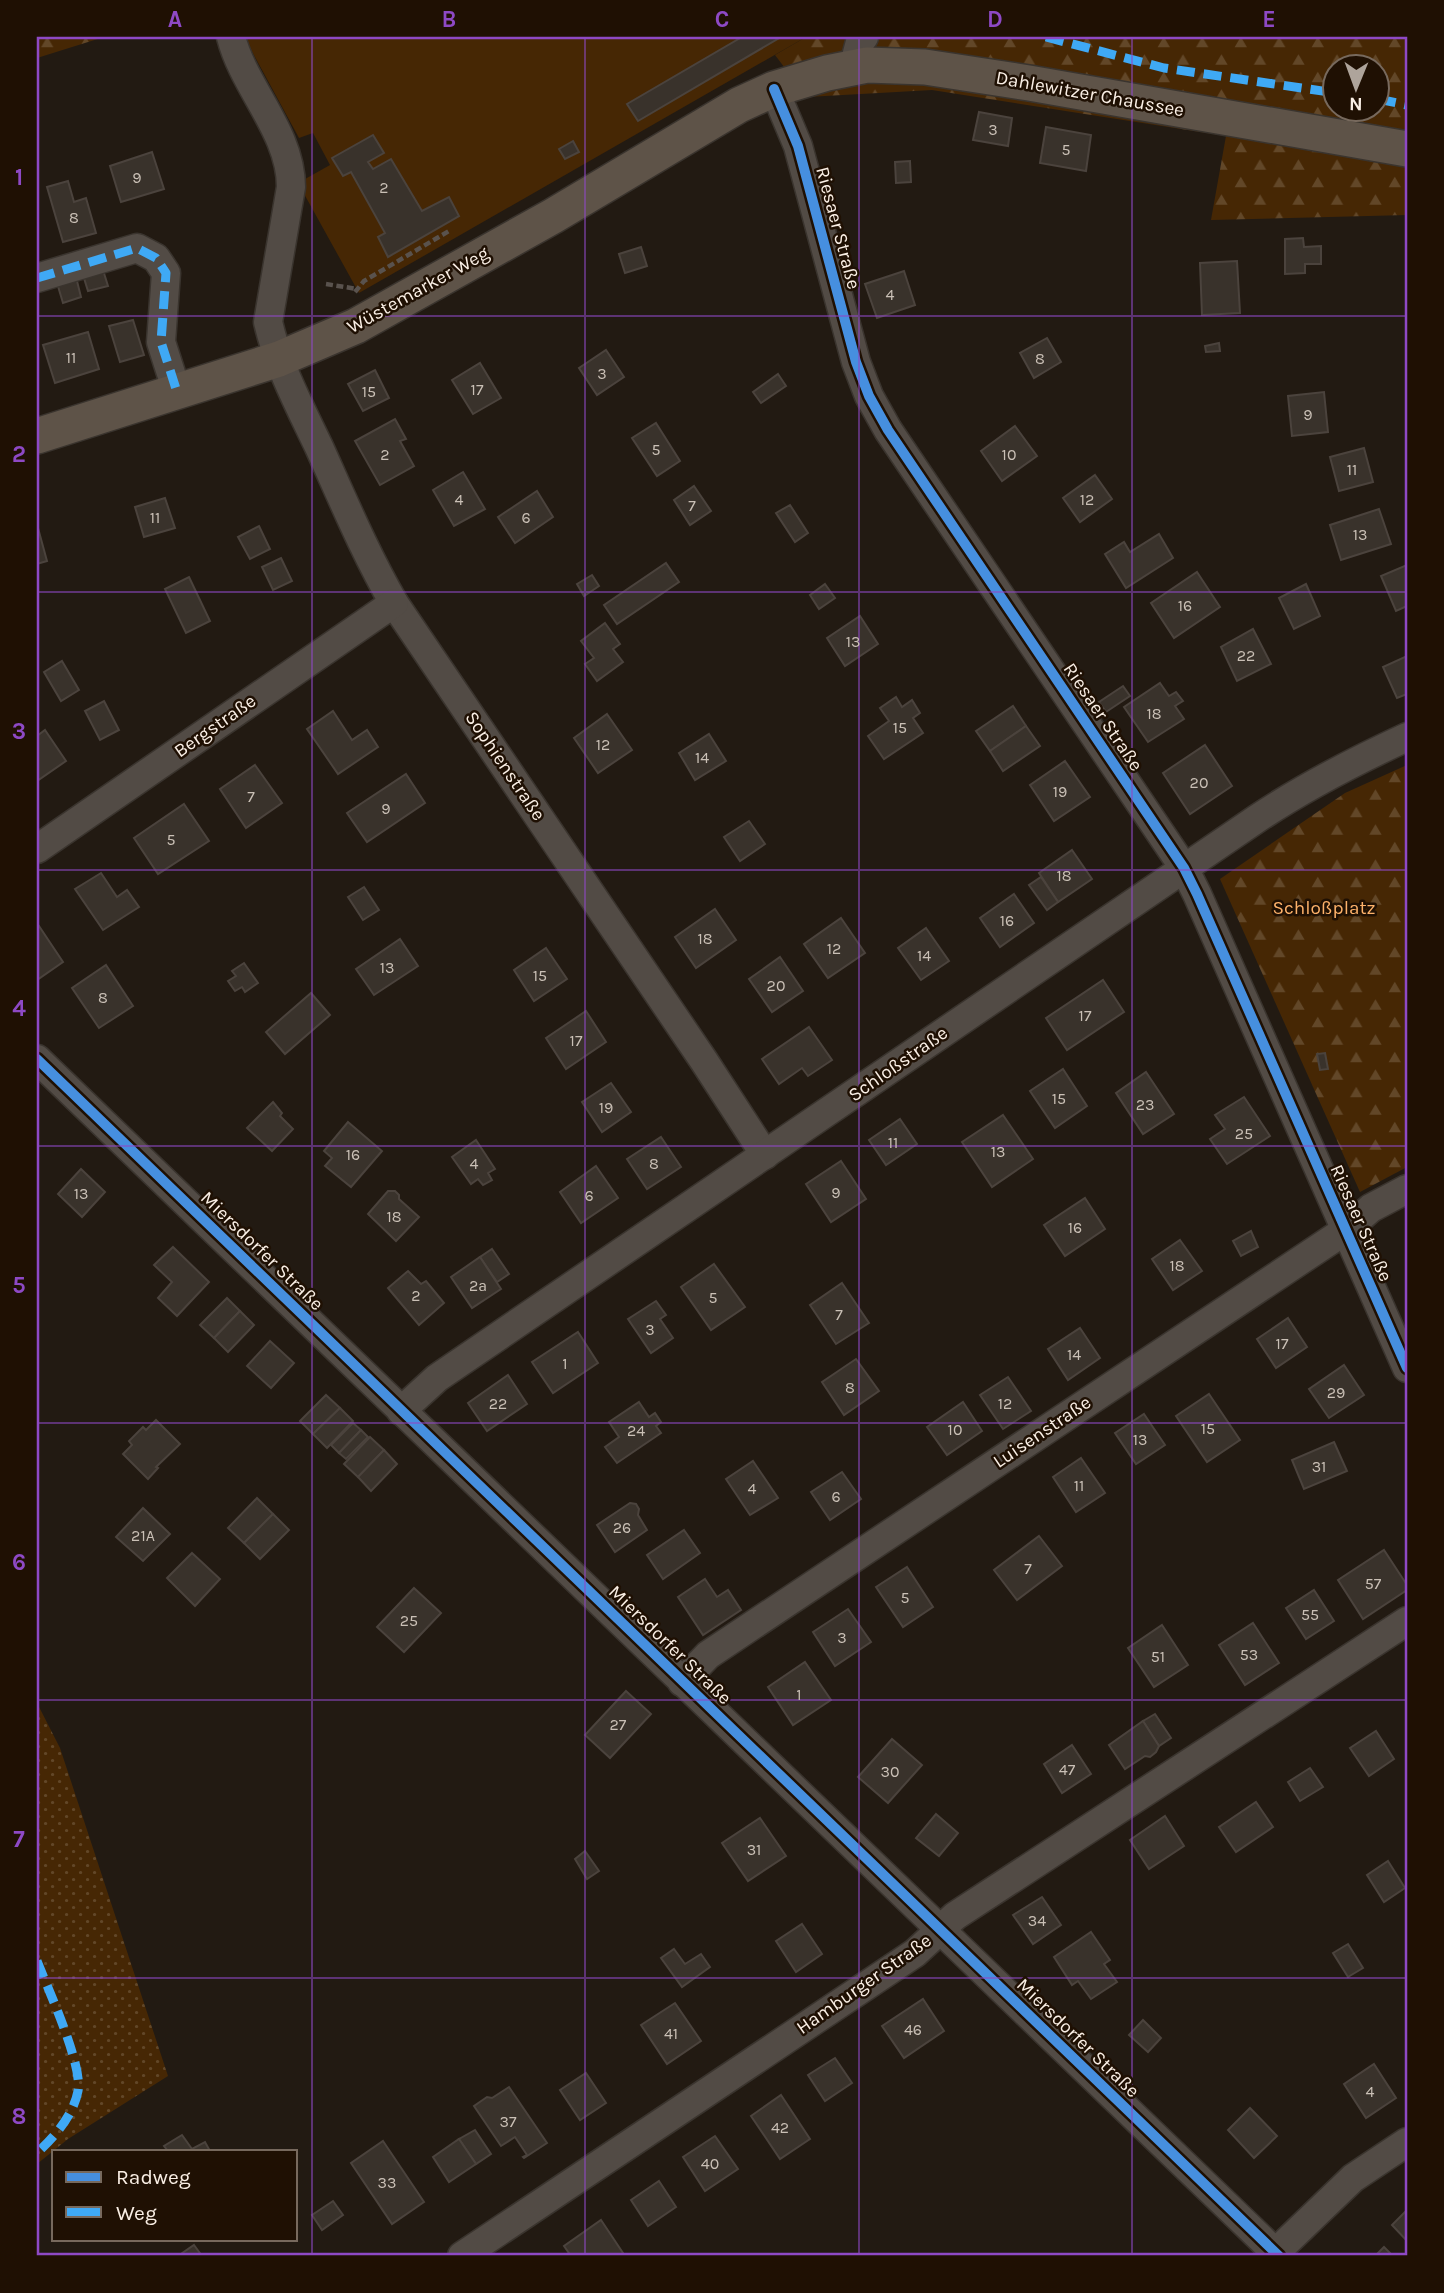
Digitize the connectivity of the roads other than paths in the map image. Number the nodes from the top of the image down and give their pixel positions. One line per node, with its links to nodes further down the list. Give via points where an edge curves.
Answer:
1 (231, 37): 6 (street, Sophienstraße, via 291,169 268,322)
2 (858, 52): 3 (main road, Dahlewitzer Chaussee, via 827,73); 4 (main road, Dahlewitzer Chaussee, via 867,65 925,67)
3 (774, 89): 6 (main road, Wüstemarker Weg, via 368,320); 12 (street, Riesaer Straße, via 798,146 856,362 887,430)
4 (1407, 149)
5 (37, 278): 7 (street, via 137,248 156,258 166,274 161,342)
6 (279, 359): 7 (main road, Wüstemarker Weg); 9 (street, Sophienstraße)
7 (177, 392): 8 (main road, Wüstemarker Weg)
8 (37, 436)
9 (394, 603): 11 (street, Bergstraße); 14 (street, Sophienstraße)
10 (1407, 737): 12 (street, Schloßstraße, via 1298,791)
11 (37, 849)
12 (1184, 868): 14 (street, Schloßstraße); 16 (street, Riesaer Straße)
13 (37, 1059): 18 (street, Miersdorfer Straße)
14 (765, 1155): 18 (street, Schloßstraße, via 437,1378)
15 (1407, 1189): 16 (street, Luisenstraße, via 1371,1208)
16 (1346, 1230): 17 (street, Riesaer Straße); 20 (street, Luisenstraße, via 708,1655)
17 (1407, 1368)
18 (401, 1411): 20 (street, Miersdorfer Straße)
19 (1407, 1621): 21 (street, Hamburger Straße)
20 (682, 1682): 21 (street, Miersdorfer Straße)
21 (940, 1930): 23 (street, Miersdorfer Straße); 24 (street, Hamburger Straße, via 915,1953)
22 (1407, 2142): 23 (street, via 1353,2178)
23 (1266, 2252)
24 (462, 2256)

